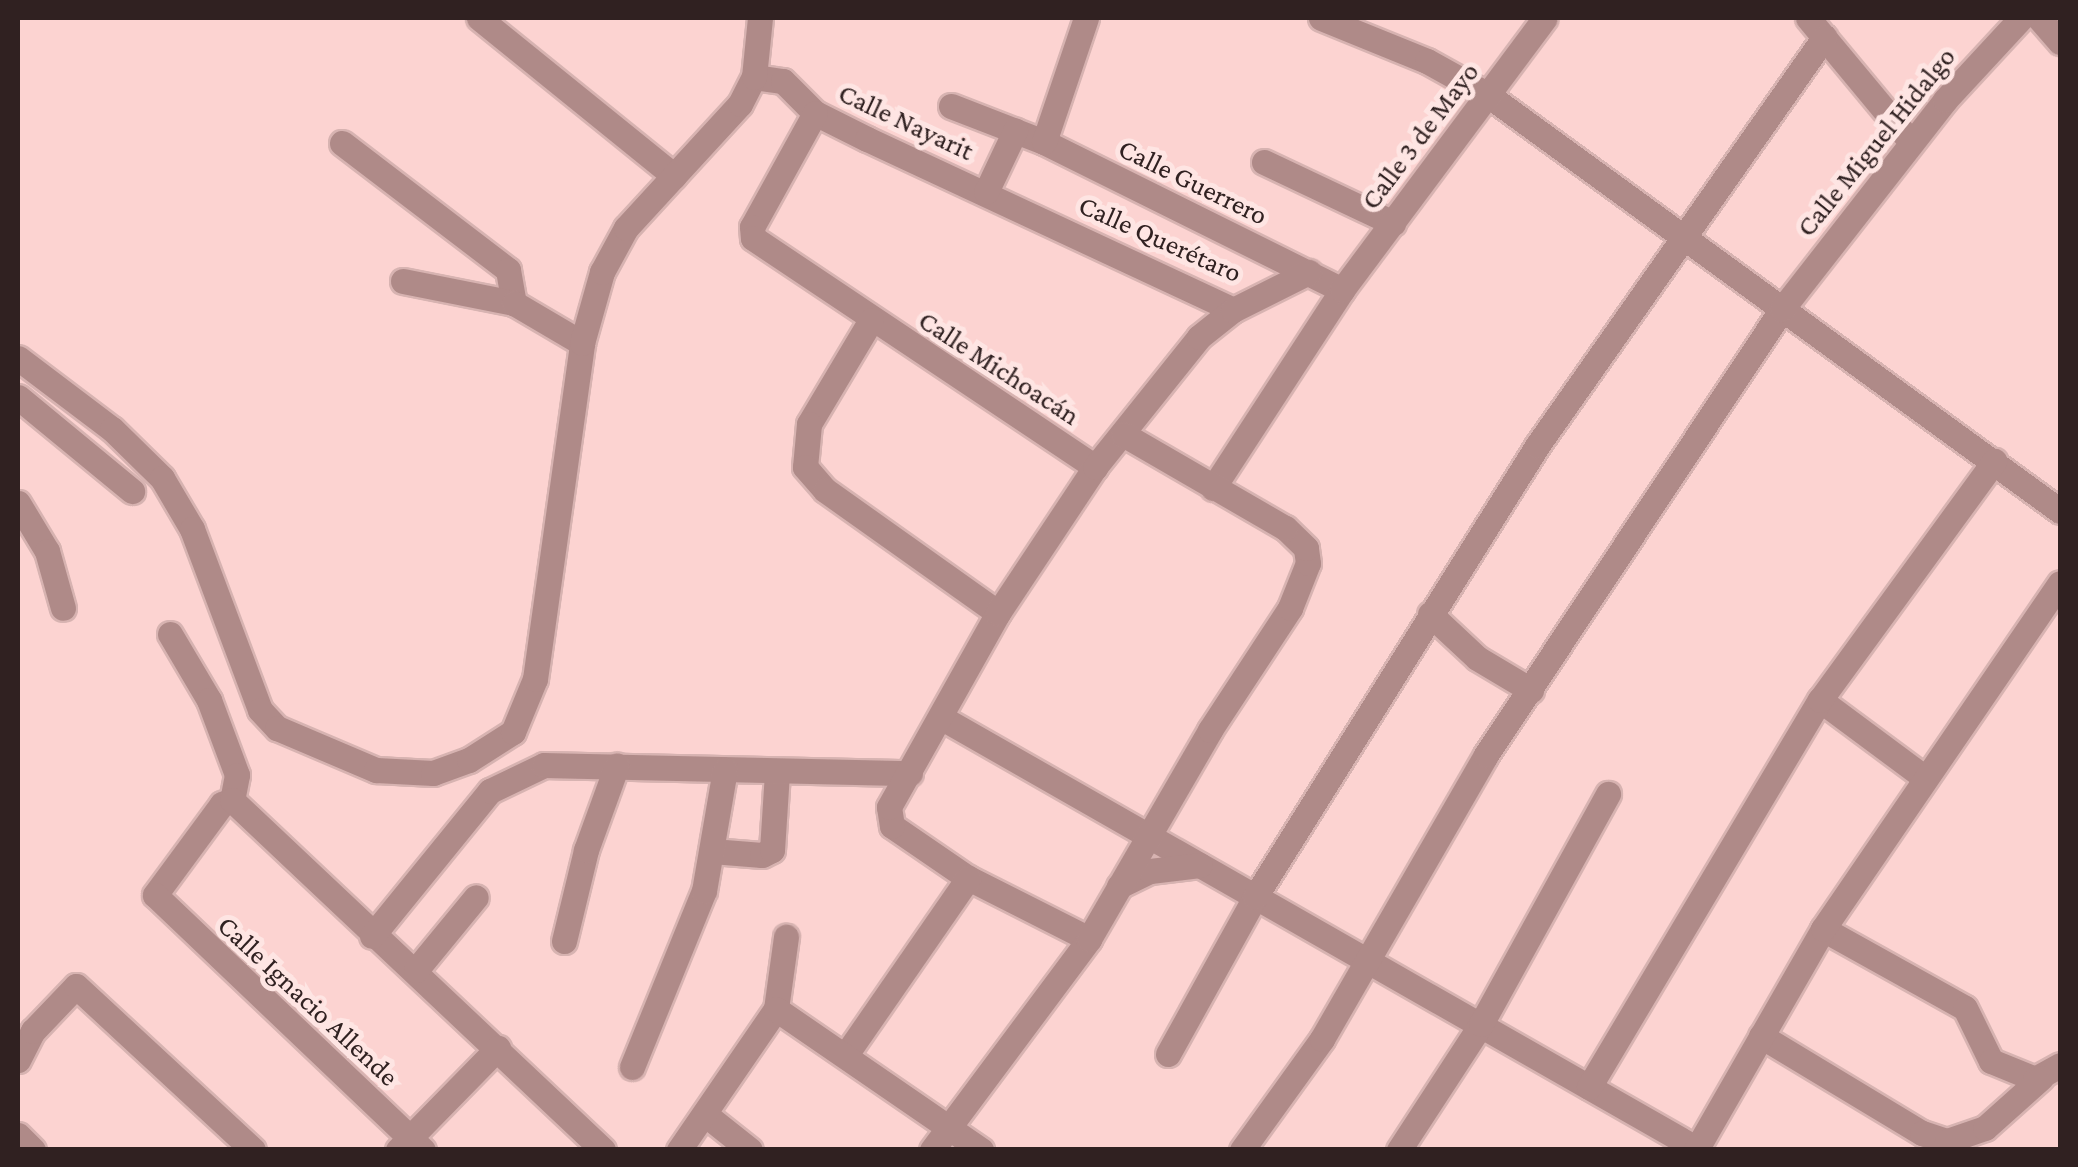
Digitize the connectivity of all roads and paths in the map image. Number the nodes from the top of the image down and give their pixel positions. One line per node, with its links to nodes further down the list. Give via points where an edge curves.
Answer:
1 (479, 18): 19 (street)
2 (760, 18): 10 (street)
3 (1086, 18): 15 (street)
4 (1320, 18): 11 (street, via 1426,61)
5 (1544, 18): 11 (street, Calle 3 de Mayo)
6 (2022, 18): 16 (street, Calle Miguel Hidalgo)
7 (2039, 18): 9 (street)
8 (1816, 27): 16 (street); 22 (street)
9 (2060, 42)
10 (765, 79): 13 (street, Calle Nayarit); 19 (street)
11 (1488, 96): 21 (street, Calle 3 de Mayo); 22 (street)
12 (951, 106): 14 (street, Calle Guerrero)
13 (814, 112): 20 (street, Calle Nayarit); 29 (street, Calle Michoacán, via 751,235)
14 (1015, 131): 15 (street, Calle Guerrero); 20 (street)
15 (1044, 142): 23 (street, Calle Guerrero)
16 (1911, 142): 27 (street, Calle Miguel Hidalgo)
17 (342, 143): 26 (street, via 508,270)
18 (1264, 162): 21 (street)
19 (674, 176): 30 (street, via 612,251)
20 (986, 192): 28 (street, Calle Querétaro)
21 (1393, 223): 25 (street, Calle 3 de Mayo)
22 (1682, 240): 27 (street); 43 (street)
23 (1309, 272): 25 (street, Calle Guerrero); 28 (street, Calle Querétaro)
24 (403, 280): 26 (street)
25 (1342, 290): 36 (street, Calle 3 de Mayo)
26 (514, 303): 30 (street)
27 (1782, 309): 34 (street); 45 (street, Calle Miguel Hidalgo)
28 (1233, 310): 33 (street, via 1199,337)
29 (870, 320): 35 (street, Calle Michoacán); 42 (street, via 810,424 806,467 825,490)
30 (582, 343): 52 (street, via 534,679 513,732)
31 (18, 358): 52 (street, via 112,429 162,478 192,529 260,710 276,728 376,770)
32 (18, 398): 37 (street)
33 (1123, 434): 35 (street); 36 (street)
34 (1994, 460): 39 (street); 46 (street)
35 (1095, 468): 42 (street)
36 (1212, 488): 56 (street, via 1286,528 1306,548 1308,563 1290,608)
37 (132, 491)
38 (18, 503): 41 (street, via 47,551)
39 (2060, 510)
40 (2060, 583): 53 (street)
41 (64, 608)
42 (998, 613): 47 (street)
43 (1430, 614): 45 (street, via 1466,650); 62 (street)
44 (170, 634): 55 (street, via 234,761)
45 (1530, 690): 68 (street, Calle Miguel Hidalgo)
46 (1820, 700): 53 (street); 79 (street)
47 (942, 718): 51 (street); 56 (street)
48 (617, 765): 49 (street); 52 (street); 67 (street, via 586,850)
49 (725, 770): 50 (street); 57 (street)
50 (777, 772): 51 (street); 57 (street, via 772,850 762,856)
51 (910, 773): 59 (street, via 886,819)
52 (477, 774): 64 (street)
53 (1926, 778): 63 (street)
54 (1608, 794): 71 (street)
55 (232, 800): 64 (street); 83 (street, Calle Ignacio Allende, via 222,804 155,895)
56 (1148, 834): 58 (street); 60 (street)
57 (712, 851): 77 (street, via 704,892)
58 (1200, 866): 60 (street, via 1150,871); 62 (street)
59 (968, 878): 66 (street); 74 (street)
60 (1119, 886): 66 (street)
61 (476, 897): 69 (street)
62 (1255, 897): 68 (street); 75 (street)
63 (1823, 929): 72 (street); 78 (street, via 1965,1008 1990,1061)
64 (372, 936): 69 (street)
65 (786, 937): 70 (street)
66 (1089, 939): 81 (street)
67 (564, 941)
68 (1368, 960): 71 (street); 92 (street, Calle Miguel Hidalgo)
69 (416, 970): 73 (street)
70 (776, 1009): 74 (street); 80 (street)
71 (1481, 1024): 79 (street); 93 (street)
72 (1761, 1036): 78 (street, via 1922,1134 1947,1141 1985,1128); 84 (street)
73 (498, 1048): 83 (street); 87 (street)
74 (846, 1053): 81 (street)
75 (1168, 1054)
76 (18, 1060): 86 (street, via 33,1031 76,986)
77 (632, 1067)
78 (2050, 1071)
79 (1589, 1087): 84 (street)
80 (706, 1115): 88 (street); 89 (street)
81 (948, 1126): 90 (street); 91 (street)
82 (18, 1136): 85 (street)
83 (410, 1145)
84 (1698, 1149)
85 (33, 1150)
86 (253, 1150)
87 (604, 1150)
88 (679, 1150)
89 (750, 1150)
90 (932, 1150)
91 (980, 1150)
92 (1242, 1150)
93 (1399, 1150)

